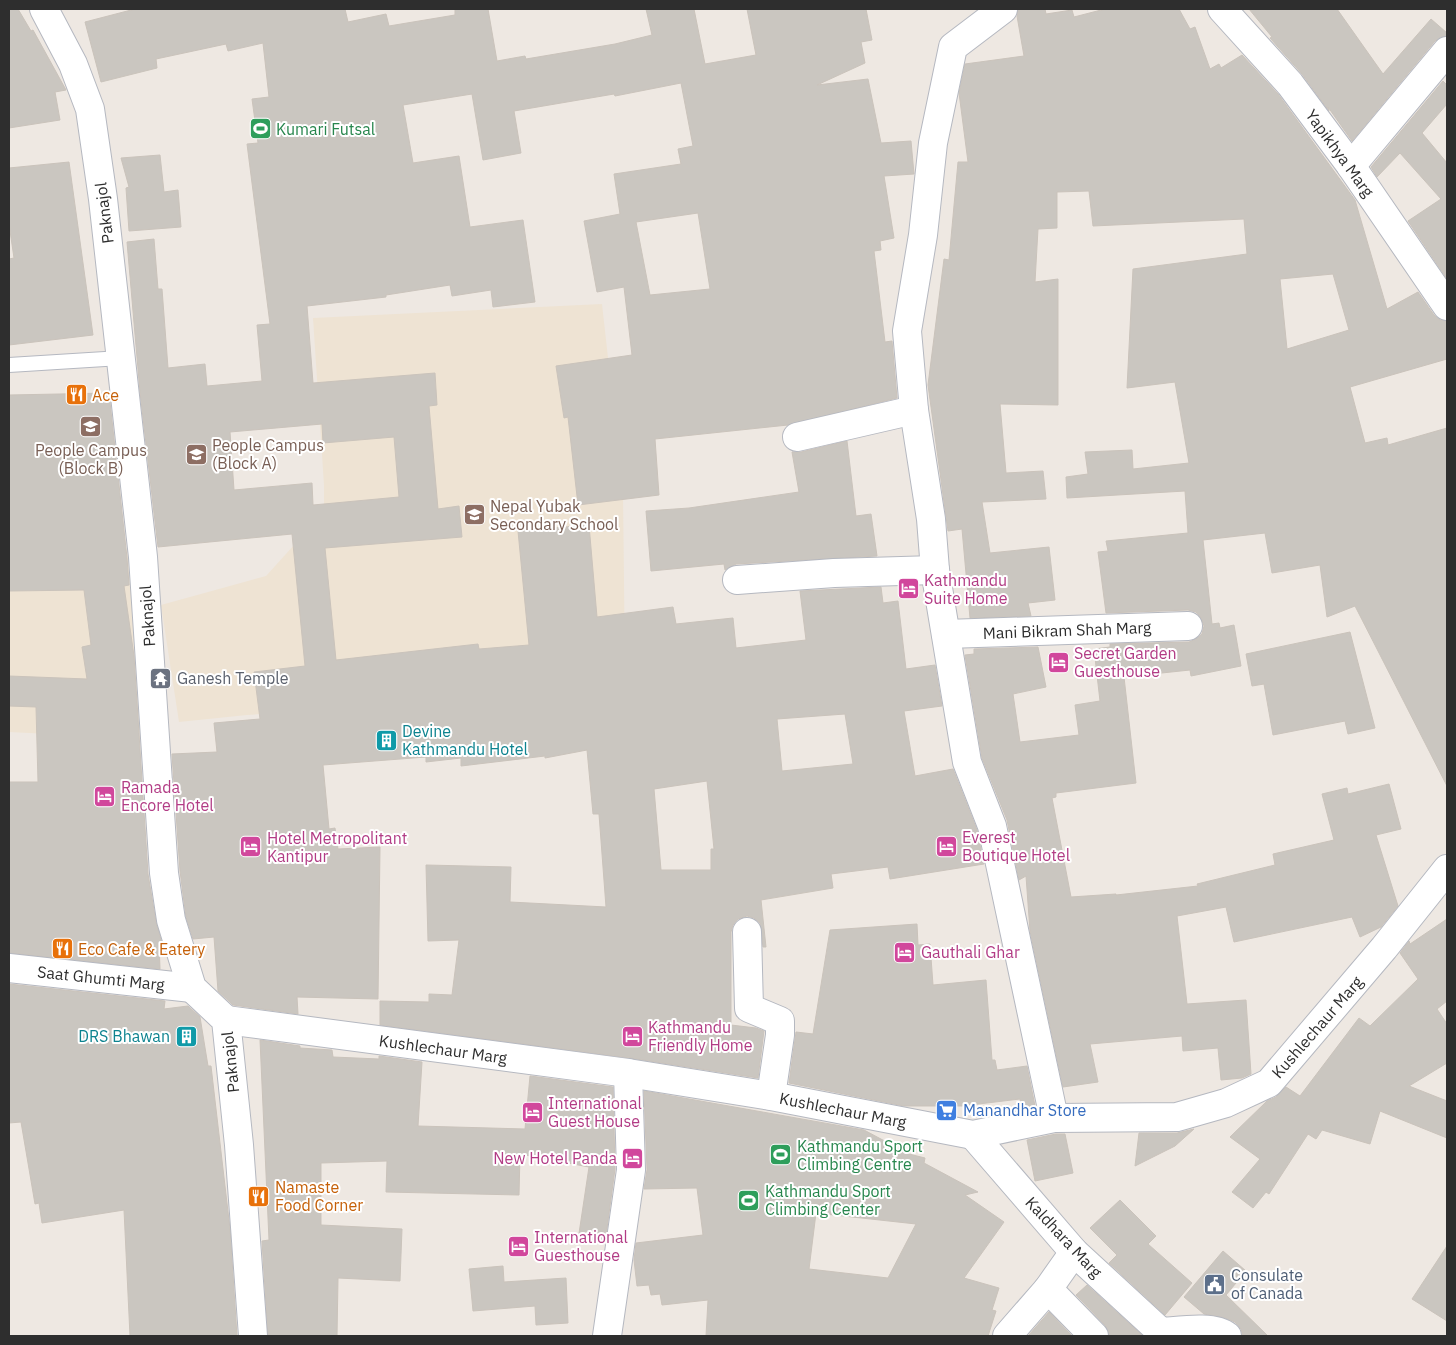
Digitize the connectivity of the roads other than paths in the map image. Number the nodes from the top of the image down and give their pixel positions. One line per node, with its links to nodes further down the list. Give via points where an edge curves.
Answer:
1 (44, 9): 7 (street, Paknajol, via 73,64 90,109)
2 (1003, 9): 9 (street, via 952,46 933,143 923,235 906,331)
3 (1222, 9): 5 (street, Yapikhya Marg, via 1290,84)
4 (1447, 51): 5 (street)
5 (1351, 166): 6 (street, Yapikhya Marg)
6 (1447, 306)
7 (120, 358): 8 (lane); 18 (street, Paknajol, via 143,557 164,873 170,920)
8 (9, 366)
9 (914, 410): 10 (street); 11 (street, via 932,519)
10 (797, 437)
11 (935, 570): 12 (street); 14 (street)
12 (737, 580)
13 (1188, 626): 14 (street, Mani Bikram Shah Marg)
14 (946, 634): 22 (street, via 967,762 992,826)
15 (1447, 870): 22 (street, Kushlechaur Marg, via 1269,1083 1226,1103 1176,1117)
16 (747, 932): 21 (street, via 749,1008 780,1021)
17 (9, 968): 18 (street, Saat Ghumti Marg)
18 (192, 988): 19 (street, Paknajol)
19 (226, 1020): 20 (street, Kushlechaur Marg); 27 (street, Paknajol)
20 (628, 1073): 21 (street, Kushlechaur Marg); 28 (street, via 631,1170)
21 (771, 1096): 23 (street, Kushlechaur Marg)
22 (1054, 1118): 23 (street, Kushlechaur Marg)
23 (973, 1135): 24 (street, Kaldhara Marg)
24 (1074, 1252): 25 (street); 26 (street, Kaldhara Marg)
25 (1048, 1289): 29 (street); 30 (street)
26 (1165, 1334): 31 (street, Kaldhara Marg, via 1201,1330)
27 (253, 1336)
28 (607, 1336)
29 (1007, 1336)
30 (1094, 1336)
31 (1228, 1336)

